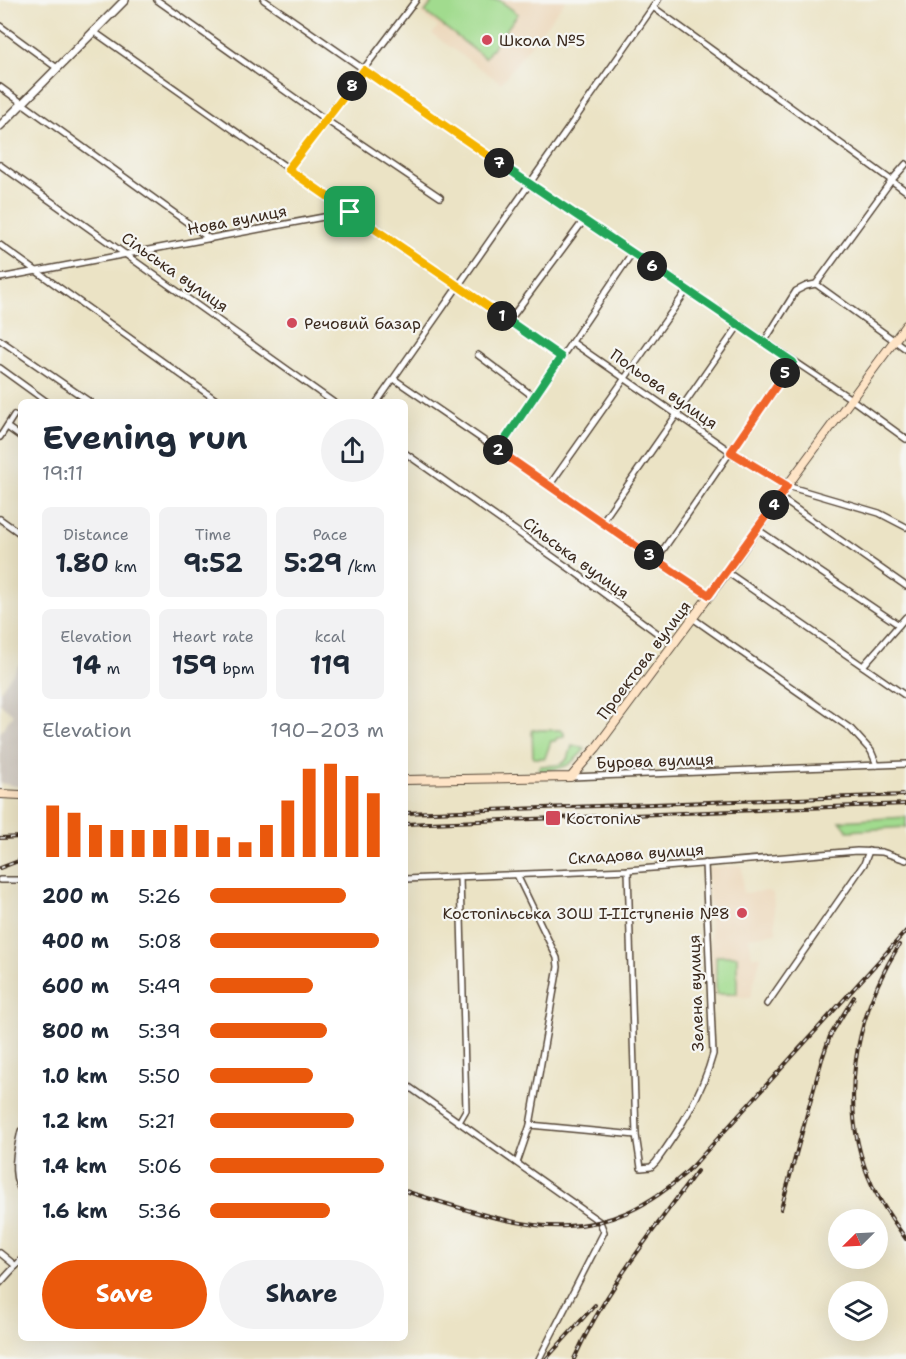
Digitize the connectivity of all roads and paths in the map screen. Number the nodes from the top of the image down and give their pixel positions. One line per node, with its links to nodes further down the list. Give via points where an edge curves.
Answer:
1 (124, 0): 8 (street)
2 (157, 0): 13 (street)
3 (264, 0): 10 (street)
4 (416, 0): 10 (street)
5 (658, 0): 6 (street)
6 (652, 7): 18 (street); 19 (street)
7 (0, 26): 9 (street)
8 (93, 32): 9 (street); 17 (street)
9 (57, 68): 12 (street)
10 (364, 70): 13 (street); 19 (street)
11 (0, 87): 12 (street)
12 (23, 103): 14 (street); 24 (street)
13 (326, 120): 17 (street); 21 (street)
14 (0, 126)
15 (906, 164): 18 (street)
16 (0, 165): 27 (street, Сільська вулиця)
17 (288, 169): 22 (street)
18 (891, 181): 20 (street); 30 (street)
19 (530, 184): 23 (street); 31 (street)
20 (906, 192)
21 (440, 197)
22 (350, 212): 24 (street, Нова вулиця); 31 (street)
23 (584, 220): 26 (street); 33 (street)
24 (210, 239): 27 (street, Нова вулиця)
25 (0, 245): 28 (street)
26 (632, 253): 32 (street); 38 (street)
27 (128, 255): 28 (street, Нова вулиця); 51 (street, Сільська вулиця)
28 (38, 272): 29 (street, Нова вулиця); 50 (street)
29 (0, 278)
30 (816, 284): 37 (street); 39 (street, via 796,291)
31 (458, 286): 33 (street); 46 (street)
32 (687, 290): 34 (street); 45 (street)
33 (509, 321): 42 (street)
34 (739, 325): 39 (street); 54 (street)
35 (906, 325): 37 (main road, Проектова вулиця)
36 (0, 340): 49 (street)
37 (894, 341): 40 (street); 53 (main road, Проектова вулиця)
38 (572, 342): 42 (street); 45 (street, Польова вулиця)
39 (764, 342): 43 (street)
40 (906, 349)
41 (478, 355): 47 (street)
42 (561, 357): 47 (street)
43 (793, 362): 53 (street); 61 (street)
44 (0, 368): 48 (street)
45 (625, 378): 54 (street, Польова вулиця); 63 (street)
46 (394, 379): 52 (street); 60 (street)
47 (534, 397): 60 (street)
48 (43, 399)
49 (86, 399)
50 (215, 399)
51 (329, 399)
52 (379, 399)
53 (851, 399): 59 (street); 64 (main road, Проектова вулиця)
54 (677, 414): 61 (street, Польова вулиця); 67 (street)
55 (14, 415): 56 (street)
56 (7, 427): 57 (street); 58 (street)
57 (18, 435)
58 (0, 437)
59 (906, 439)
60 (498, 451): 63 (street)
61 (731, 452): 64 (street, Польова вулиця); 71 (street)
62 (408, 455): 78 (street, Сільська вулиця)
63 (549, 486): 67 (street)
64 (787, 486): 65 (main road, Проектова вулиця); 68 (street, Польова вулиця, via 879,513)
65 (779, 497): 69 (main road, Проектова вулиця); 73 (street)
66 (0, 519): 70 (street)
67 (602, 522): 71 (street)
68 (906, 527)
69 (757, 529): 72 (main road, Проектова вулиця); 77 (street)
70 (18, 532)
71 (656, 560): 74 (street)
72 (727, 572): 74 (main road, Проектова вулиця); 79 (street)
73 (906, 586)
74 (709, 595): 75 (main road, Проектова вулиця)
75 (691, 617): 78 (main road, Проектова вулиця); 82 (street, via 850,729)
76 (906, 617): 77 (street)
77 (899, 624): 79 (street)
78 (672, 644): 83 (main road, Проектова вулиця)
79 (863, 666): 80 (street)
80 (906, 696)
81 (906, 764): 82 (street, Бурова вулиця)
82 (877, 765): 83 (street, Бурова вулиця)
83 (571, 777): 84 (main road, Бурова вулиця)
84 (408, 780)
85 (0, 794): 86 (main road)
86 (18, 795)
87 (869, 851): 88 (street, Складова вулиця); 89 (street, Складова вулиця); 96 (street, via 864,864)
88 (906, 860)
89 (705, 863): 90 (street, Складова вулиця); 100 (street, Зелена вулиця, via 713,1054 683,1124 651,1167 641,1168)
90 (628, 870): 91 (street, Складова вулиця); 100 (street)
91 (517, 874): 92 (street, Складова вулиця); 99 (street, via 558,968)
92 (460, 877): 93 (street, Складова вулиця); 98 (street, via 466,1110)
93 (408, 879)
94 (0, 880): 95 (street)
95 (18, 880)
96 (767, 1004)
97 (408, 1086): 98 (street)
98 (459, 1122): 102 (street)
99 (530, 1125): 100 (street); 102 (street)
100 (636, 1135)
101 (18, 1145): 103 (street)
102 (517, 1163): 108 (street, via 594,1217 604,1233)
103 (18, 1173)
104 (0, 1253): 106 (street)
105 (18, 1264): 106 (street)
106 (16, 1266): 107 (street)
107 (0, 1283)
108 (539, 1359)

